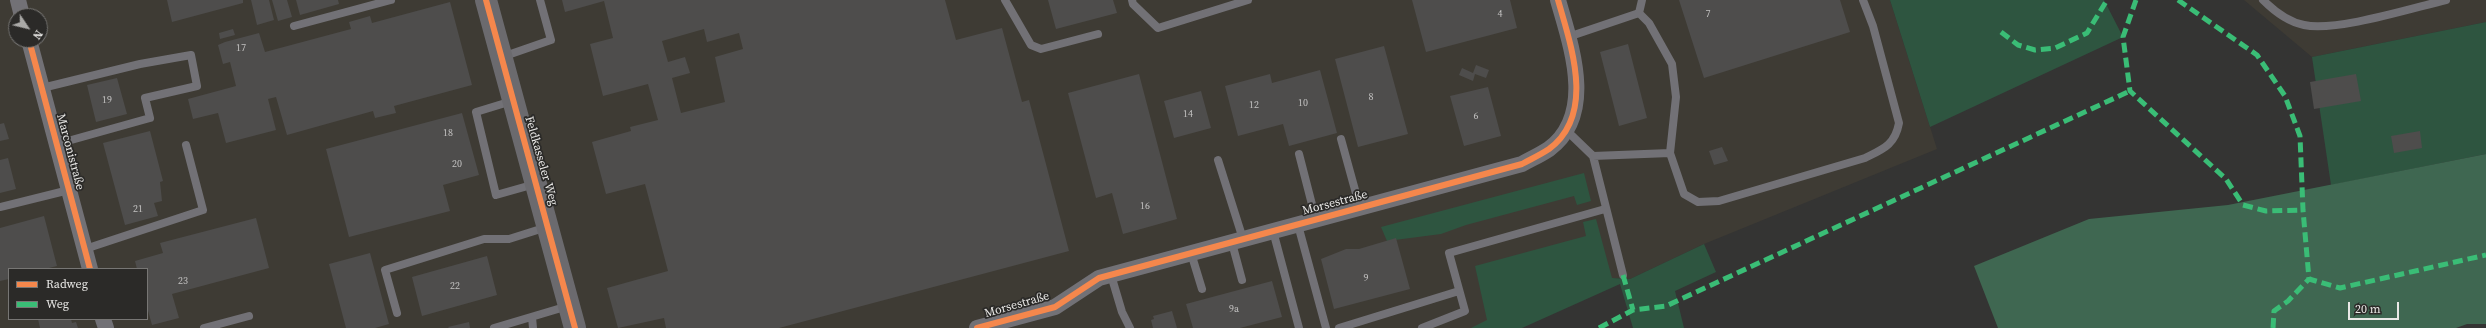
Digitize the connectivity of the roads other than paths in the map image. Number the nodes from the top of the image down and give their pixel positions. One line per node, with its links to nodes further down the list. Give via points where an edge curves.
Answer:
1 (391, 0): 13 (lane)
2 (486, 0): 17 (street, Feldkasseler Weg)
3 (540, 0): 17 (lane, via 551,40)
4 (1005, 0): 14 (lane, via 1031,45 1041,49)
5 (1132, 0): 6 (lane, via 1158,28)
6 (1248, 0)
7 (1558, 0): 15 (street, Morsestraße)
8 (1642, 0): 12 (lane)
9 (1863, 0): 24 (lane, via 1873,26 1899,124 1897,136 1885,148 1865,158 1719,201 1698,202 1684,194)
10 (2263, 0): 11 (lane, via 2276,13 2304,25 2330,26)
11 (2446, 0)
12 (1639, 13): 15 (lane); 24 (lane, via 1649,23 1672,64 1676,97)
13 (294, 26)
14 (1098, 34)
15 (1568, 37): 20 (street, Morsestraße, via 1573,56 1577,97)
16 (31, 48): 18 (street, Marconistraße)
17 (502, 57): 19 (street, Feldkasseler Weg)
18 (42, 88): 22 (street, Marconistraße); 22 (lane, via 140,64 191,55 197,86 145,98 150,118)
19 (513, 101): 28 (street, Feldkasseler Weg); 28 (lane, via 476,112 496,195)
20 (1566, 130): 26 (lane); 31 (street, Morsestraße, via 1549,149 1522,164)
21 (1341, 139): 31 (lane)
22 (57, 144): 29 (street, Marconistraße)
23 (186, 145): 38 (lane, via 203,210)
24 (1670, 153): 26 (lane)
25 (1299, 154): 33 (lane)
26 (1593, 156): 32 (lane)
27 (1218, 160): 37 (lane)
28 (536, 184): 35 (street, Feldkasseler Weg)
29 (69, 190): 30 (lane); 38 (street, Marconistraße)
30 (0, 207)
31 (1360, 208): 33 (street, Morsestraße)
32 (1604, 209): 42 (lane); 45 (lane, via 1449,253)
33 (1316, 220): 34 (street, Morsestraße)
34 (1298, 225): 36 (street, Morsestraße); 57 (lane)
35 (548, 226): 46 (street, Feldkasseler Weg); 47 (lane, via 509,239 484,239 385,270)
36 (1273, 231): 37 (street, Morsestraße); 56 (lane)
37 (1237, 241): 39 (street, Morsestraße); 43 (lane)
38 (85, 249): 40 (street, Marconistraße)
39 (1191, 253): 41 (street, Morsestraße); 44 (lane)
40 (90, 268)
41 (1111, 275): 54 (street, Morsestraße, via 1099,278 1055,307); 55 (lane, via 1122,312)
42 (1624, 276)
43 (1242, 280)
44 (1202, 289)
45 (1459, 291): 58 (lane); 59 (lane, via 1464,311)
46 (569, 306): 49 (lane); 53 (street, Feldkasseler Weg)
47 (397, 313)
48 (249, 316): 50 (lane)
49 (532, 317): 51 (lane); 52 (lane)
50 (204, 328)
51 (494, 328)
52 (533, 328)
53 (575, 328)
54 (977, 328)
55 (1130, 328)
56 (1299, 328)
57 (1326, 328)
58 (1339, 328)
59 (1422, 328)

